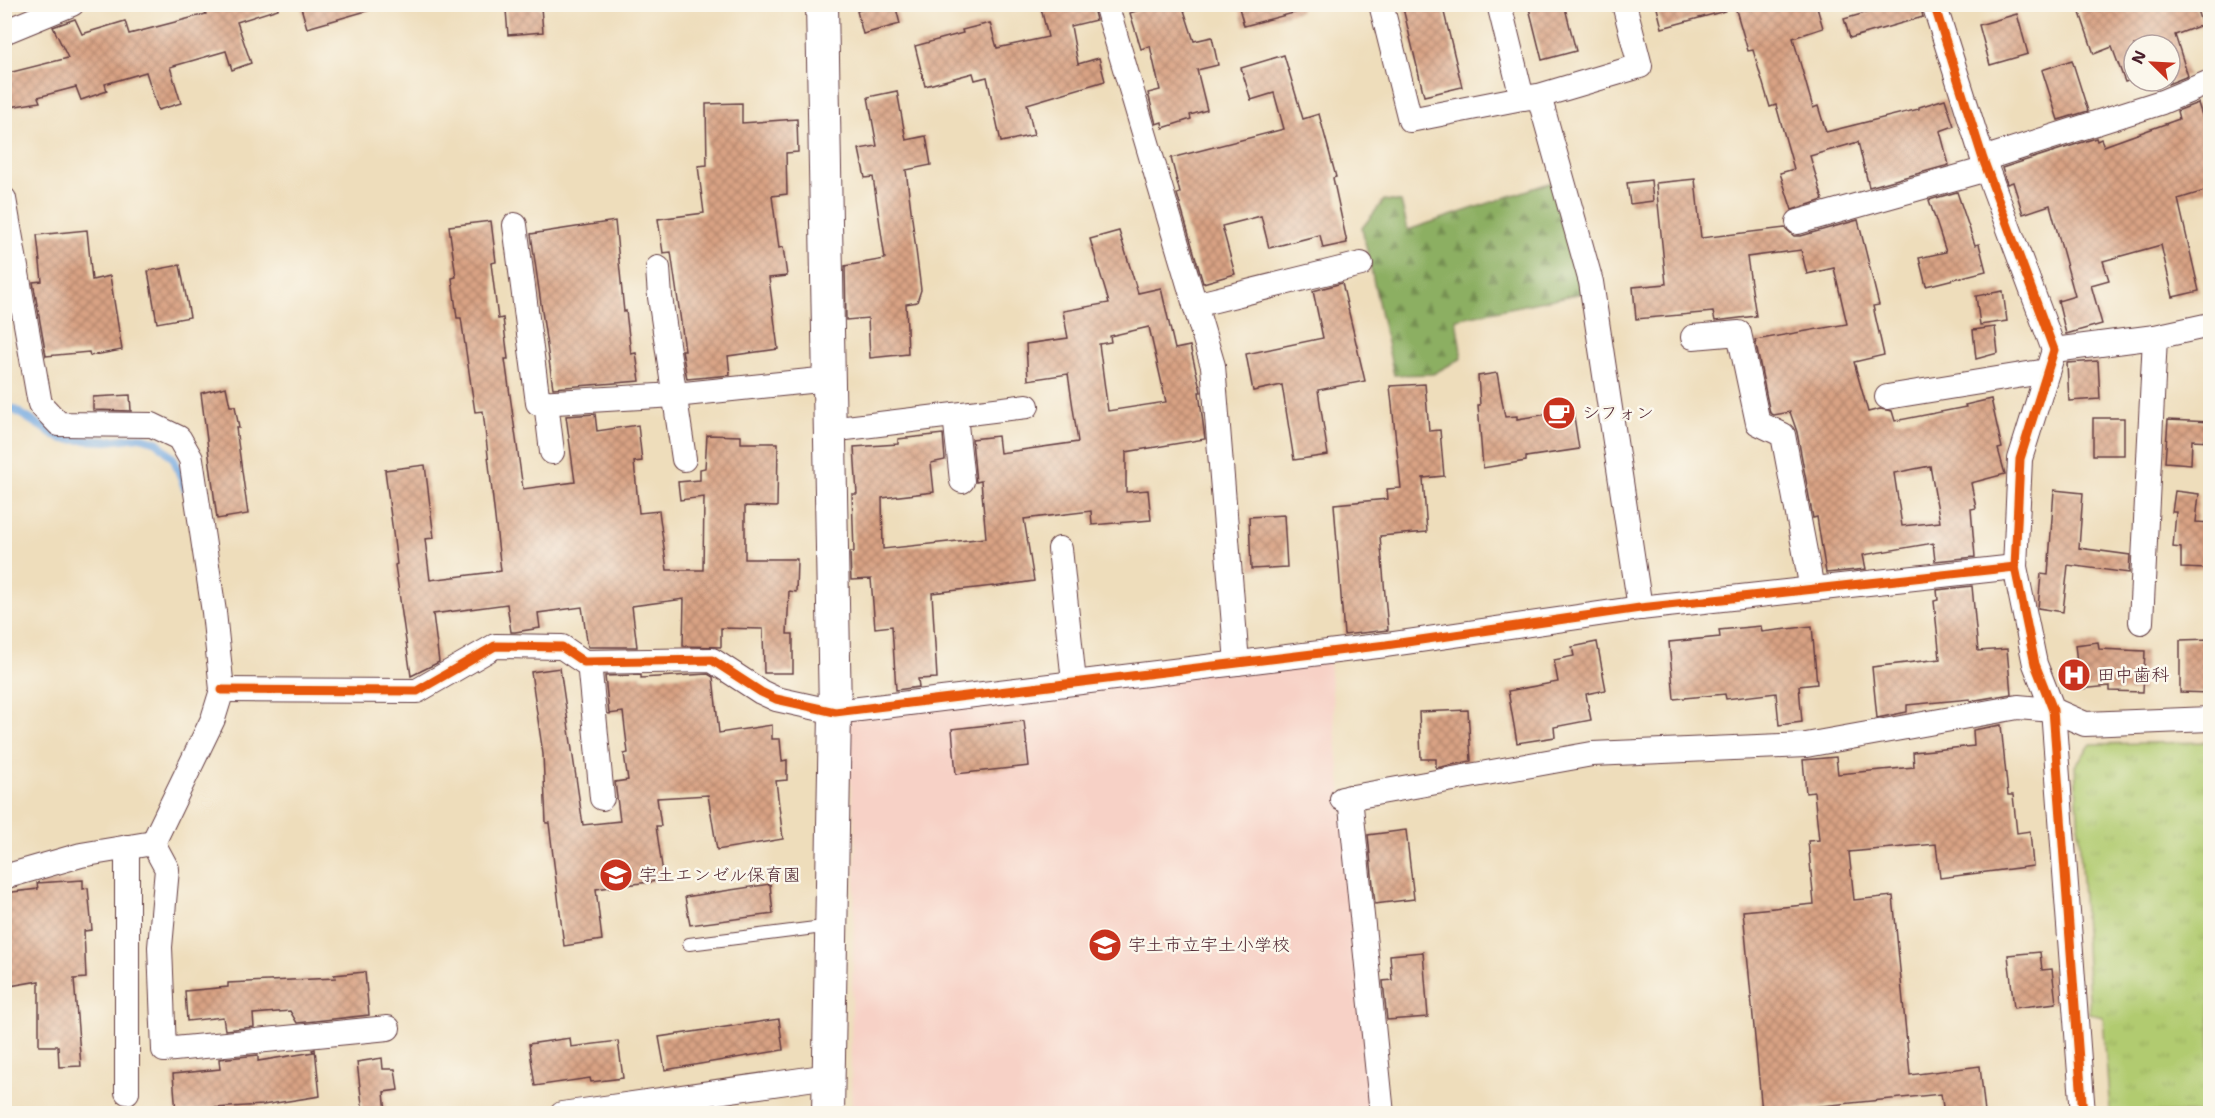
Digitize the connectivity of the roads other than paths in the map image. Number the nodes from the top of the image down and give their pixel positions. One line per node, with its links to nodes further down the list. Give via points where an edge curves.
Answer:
1 (72, 4): 8 (street)
2 (822, 4): 22 (street)
3 (1106, 4): 17 (street)
4 (1381, 4): 10 (street, via 1410,120)
5 (1499, 4): 10 (street)
6 (1624, 4): 10 (street, via 1640,66)
7 (1934, 4): 11 (street)
8 (4, 32)
9 (2211, 82): 11 (street)
10 (1530, 97): 35 (street, via 1591,282)
11 (1985, 164): 13 (street); 21 (street)
12 (4, 199): 40 (street, via 40,404 59,424 152,424 178,438 191,459)
13 (1798, 222)
14 (515, 225): 25 (street, via 538,402)
15 (1361, 264): 17 (street)
16 (658, 268): 23 (street)
17 (1195, 305): 38 (street, via 1213,366)
18 (2211, 325): 20 (street)
19 (1693, 337): 34 (street, via 1739,333 1758,423 1783,435)
20 (2155, 337): 21 (street); 36 (street)
21 (2051, 360): 24 (street); 33 (street, via 2020,459)
22 (829, 379): 23 (street); 28 (street)
23 (675, 395): 25 (street); 30 (street)
24 (1887, 397)
25 (546, 402): 29 (street)
26 (1026, 406): 27 (street)
27 (955, 415): 28 (street); 31 (street)
28 (830, 430): 42 (street)
29 (552, 452)
30 (684, 459)
31 (962, 481)
32 (1060, 549): 39 (street)
33 (2015, 567): 34 (street); 41 (street, via 2035,664)
34 (1812, 589): 35 (street)
35 (1640, 608): 38 (street)
36 (2141, 622)
37 (589, 662): 40 (street, via 562,647 495,646 417,691); 42 (street, via 712,660 776,699); 44 (street)
38 (1237, 663): 39 (street)
39 (1074, 682): 42 (street)
40 (222, 690): 45 (street, via 213,719)
41 (2053, 710): 43 (street, via 2085,724); 55 (street, via 2018,707 1806,746 1592,754 1346,798); 56 (street)
42 (835, 712): 48 (street)
43 (2211, 719)
44 (602, 798)
45 (153, 843): 46 (street); 50 (street, via 167,869 160,947 164,1050)
46 (127, 847): 47 (street, via 81,855); 52 (street)
47 (4, 877)
48 (831, 926): 49 (lane); 51 (street)
49 (689, 944)
50 (388, 1028)
51 (829, 1076): 53 (street); 54 (street)
52 (128, 1092)
53 (562, 1113)
54 (828, 1113)
55 (1382, 1113)
56 (2084, 1113)

